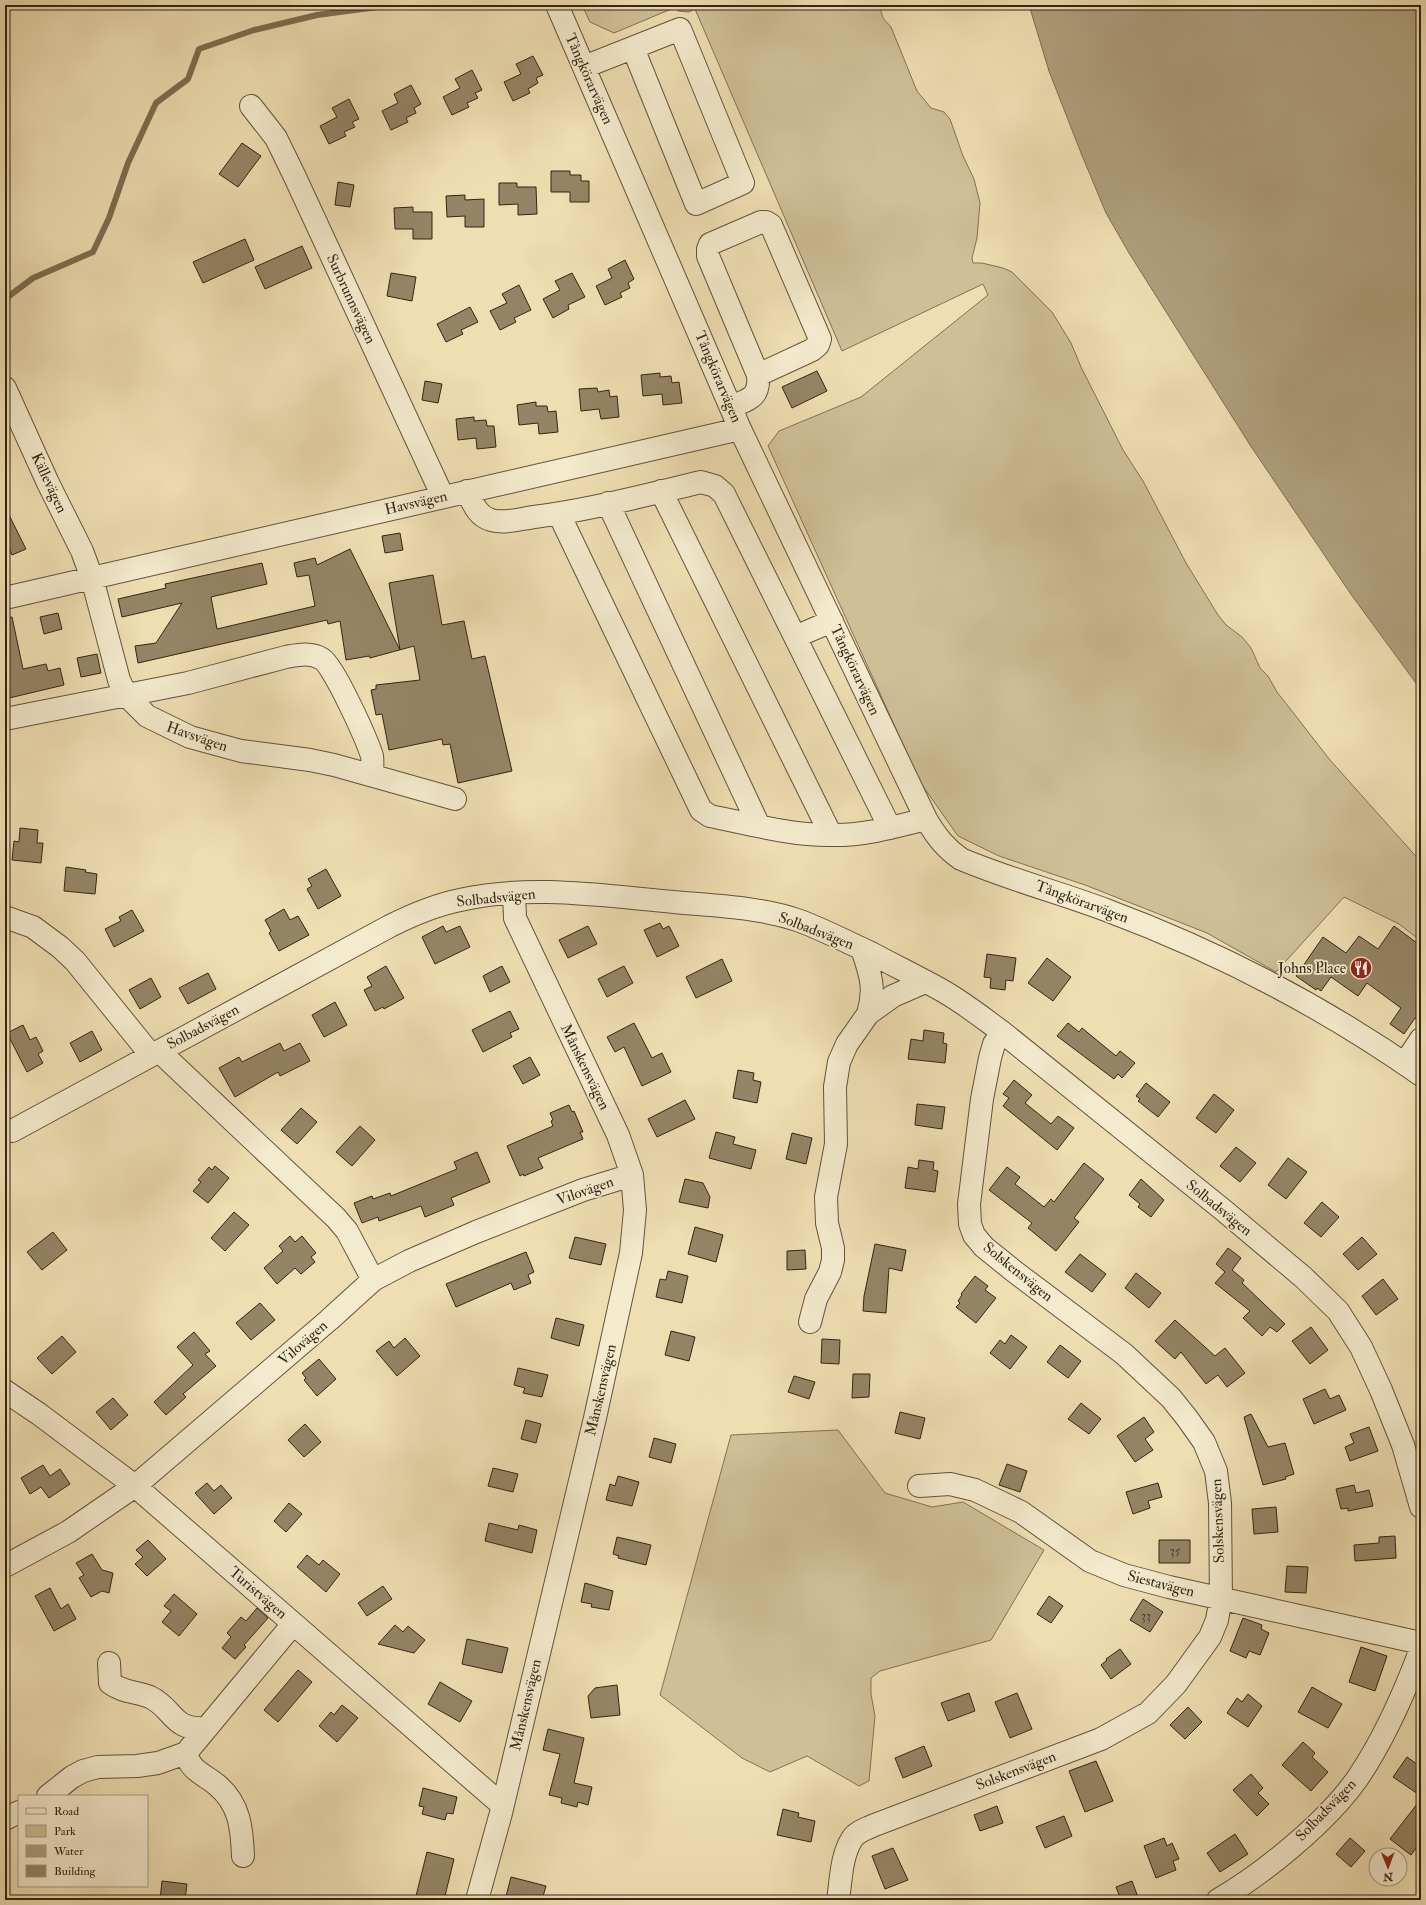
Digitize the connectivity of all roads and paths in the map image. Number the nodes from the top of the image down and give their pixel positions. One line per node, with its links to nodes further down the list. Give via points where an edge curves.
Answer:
1 (557, 5): 3 (street, Tångkörarvägen)
2 (633, 48): 2 (street, via 680,29 743,183 696,204); 3 (street)
3 (584, 67): 7 (street, Tångkörarvägen)
4 (251, 106): 11 (street, Surbrunnsvägen, via 276,138)
5 (758, 375): 5 (street, via 708,256 708,249 710,244 766,222 771,225 820,339 812,350); 7 (street, via 758,391)
6 (5, 388): 14 (street, Källevägen, via 82,551)
7 (731, 407): 8 (street, Tångkörarvägen)
8 (740, 429): 9 (street, Havsvägen); 16 (street, Tångkörarvägen)
9 (467, 491): 11 (street, Havsvägen); 13 (street, via 476,510 491,520 503,522)
10 (661, 491): 12 (street); 17 (street, via 701,482 715,486 724,494); 25 (street)
11 (443, 497): 14 (street, Havsvägen)
12 (608, 503): 13 (street); 23 (street)
13 (559, 514): 23 (street, via 701,810 710,816)
14 (92, 578): 15 (street, Havsvägen); 18 (street, Havsvägen, via 119,680)
15 (5, 598)
16 (832, 621): 17 (street); 22 (street, Tångkörarvägen)
17 (795, 636): 24 (street)
18 (126, 695): 19 (street); 20 (street, Havsvägen, via 146,716 190,737 241,751 310,760); 20 (street, via 234,672 286,657 312,655 321,658 333,671 372,756)
19 (5, 719)
20 (372, 774): 21 (street, Havsvägen)
21 (455, 799)
22 (926, 819): 24 (street); 34 (street, Tångkörarvägen, via 937,838 961,859 1106,910 1211,955 1351,1029)
23 (759, 826): 25 (street, via 803,834)
24 (890, 828): 25 (street, via 868,833)
25 (831, 835)
26 (514, 894): 28 (street, Solbadsvägen, via 576,893 765,912 799,921); 33 (street, Solbadsvägen, via 461,899 415,913); 36 (street, Månskensvägen, via 515,918 618,1135)
27 (5, 917): 33 (street, Solbadsvägen, via 33,927 60,947)
28 (862, 949): 29 (street, Solbadsvägen); 30 (street, Solbadsvägen, via 873,991)
29 (925, 982): 30 (street, Solbadsvägen, via 893,996); 31 (street, Solbadsvägen, via 943,991)
30 (868, 1014): 38 (street, Solbadsvägen, via 847,1044 836,1074 836,1144 826,1197 833,1260 830,1272 816,1299)
31 (1002, 1032): 42 (street, Solbadsvägen, via 1222,1209 1303,1277 1338,1311 1361,1347 1381,1390 1403,1445); 44 (street, Solskensvägen, via 994,1044 982,1099 969,1204 970,1224 974,1236 1009,1267 1124,1354 1158,1385 1204,1442 1216,1471 1220,1503)
32 (1421, 1039): 34 (street)
33 (155, 1053): 35 (street, Solbadsvägen); 37 (street, Solbadsvägen, via 336,1218 347,1231)
34 (1413, 1069)
35 (12, 1131)
36 (632, 1175): 37 (street, Vilovägen, via 583,1190 476,1232 409,1261); 52 (street, Månskensvägen, via 635,1210 631,1253 595,1418)
37 (373, 1280): 40 (street, Vilovägen)
38 (810, 1322)
39 (5, 1391): 40 (street, Turistvägen)
40 (135, 1486): 43 (street, Vilovägen, via 68,1532); 45 (street, Turistvägen)
41 (919, 1486): 44 (street, Siestavägen, via 950,1484 975,1490 1022,1512 1080,1554 1106,1569 1169,1587)
42 (1421, 1507)
43 (5, 1566)
44 (1221, 1598): 46 (street, Siestavägen); 57 (street, Solskensvägen, via 1217,1620 1204,1647 1176,1684 1148,1713 1101,1739 858,1833 852,1839 844,1860)
45 (293, 1624): 49 (street); 52 (street, Turistvägen)
46 (1421, 1643)
47 (1421, 1649): 58 (street, Solbadsvägen, via 1397,1707 1356,1780 1317,1823 1244,1884)
48 (109, 1663): 49 (street, via 110,1683 157,1701 179,1724 187,1728)
49 (207, 1728): 50 (street)
50 (186, 1753): 51 (street, via 158,1763 98,1767 83,1771); 55 (street, via 188,1762 231,1800 240,1818)
51 (49, 1795)
52 (502, 1805): 56 (street, Månskensvägen)
53 (18, 1812): 54 (street)
54 (5, 1819)
55 (243, 1856)
56 (477, 1900)
57 (838, 1900)
58 (1218, 1900)

